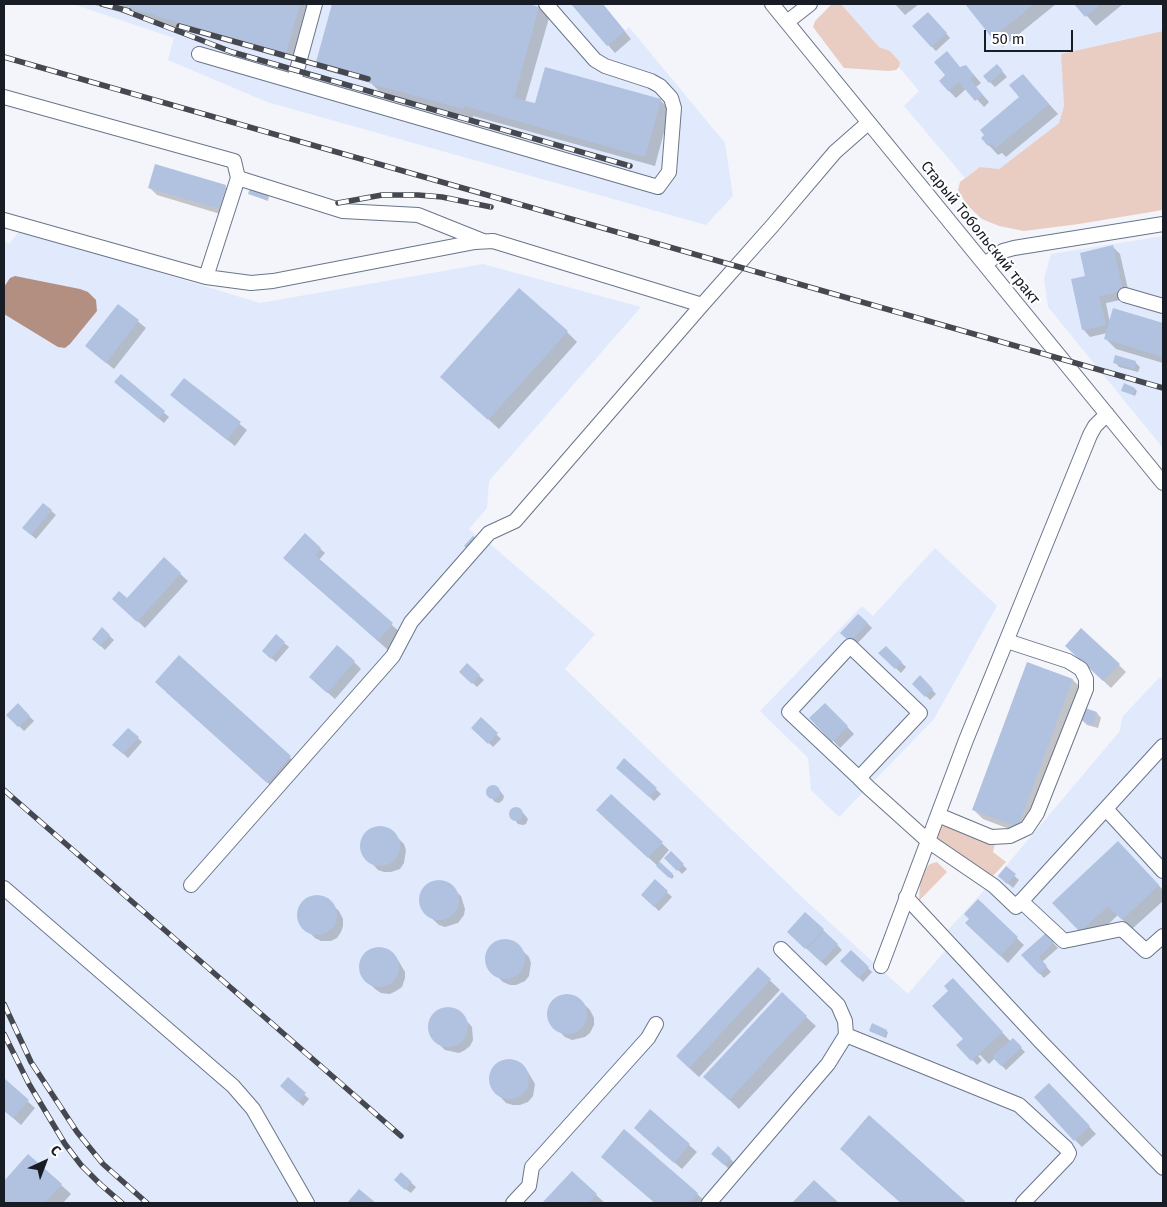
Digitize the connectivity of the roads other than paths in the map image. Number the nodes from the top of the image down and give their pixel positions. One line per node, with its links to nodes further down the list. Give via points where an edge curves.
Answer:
1 (315, 4): 7 (street)
2 (546, 4): 7 (street, via 595,60 651,81 671,98 674,108 669,172 658,187)
3 (772, 4): 5 (street, Старый Тобольский тракт)
4 (810, 4): 5 (street)
5 (787, 22): 9 (street, Старый Тобольский тракт)
6 (200, 54): 7 (street)
7 (294, 81)
8 (4, 97): 10 (street, via 234,161)
9 (868, 122): 14 (street, Старый Тобольский тракт); 17 (street, via 836,152)
10 (238, 178): 13 (street, via 343,211 418,215); 15 (street)
11 (4, 220): 15 (street)
12 (1163, 224): 14 (street, via 1014,248 1003,251)
13 (483, 241): 15 (street, via 273,281 251,283); 17 (street)
14 (985, 264): 19 (street, Старый Тобольский тракт)
15 (206, 277)
16 (1124, 295): 18 (street)
17 (702, 305): 28 (street, via 515,521 489,533 411,622 393,656)
18 (1163, 306)
19 (1107, 414): 20 (street, Старый Тобольский тракт); 21 (street, via 1090,435)
20 (1163, 484)
21 (1007, 641): 25 (street); 25 (street, via 1068,661 1081,669 1086,679 1086,689 1037,813 1027,828 1010,836 991,837)
22 (1163, 746): 24 (street)
23 (859, 778): 23 (street, via 789,712 850,646 920,713); 26 (street)
24 (1106, 809): 27 (street); 31 (street)
25 (938, 814): 26 (street)
26 (928, 841): 30 (street); 31 (street, via 994,886 1016,906)
27 (1163, 871)
28 (191, 885)
29 (4, 888): 38 (street, via 233,1086 253,1109)
30 (906, 897): 34 (street); 37 (street)
31 (1021, 901): 32 (street, via 1064,941 1122,929 1146,951)
32 (1163, 936)
33 (781, 949): 36 (street, via 838,1005 845,1021)
34 (881, 966)
35 (656, 1024): 39 (street, via 648,1038 532,1167 529,1186)
36 (846, 1035): 40 (street, via 828,1064); 41 (street, via 1019,1105 1066,1148 1067,1157)
37 (1163, 1168)
38 (306, 1203)
39 (513, 1203)
40 (709, 1203)
41 (1023, 1203)

